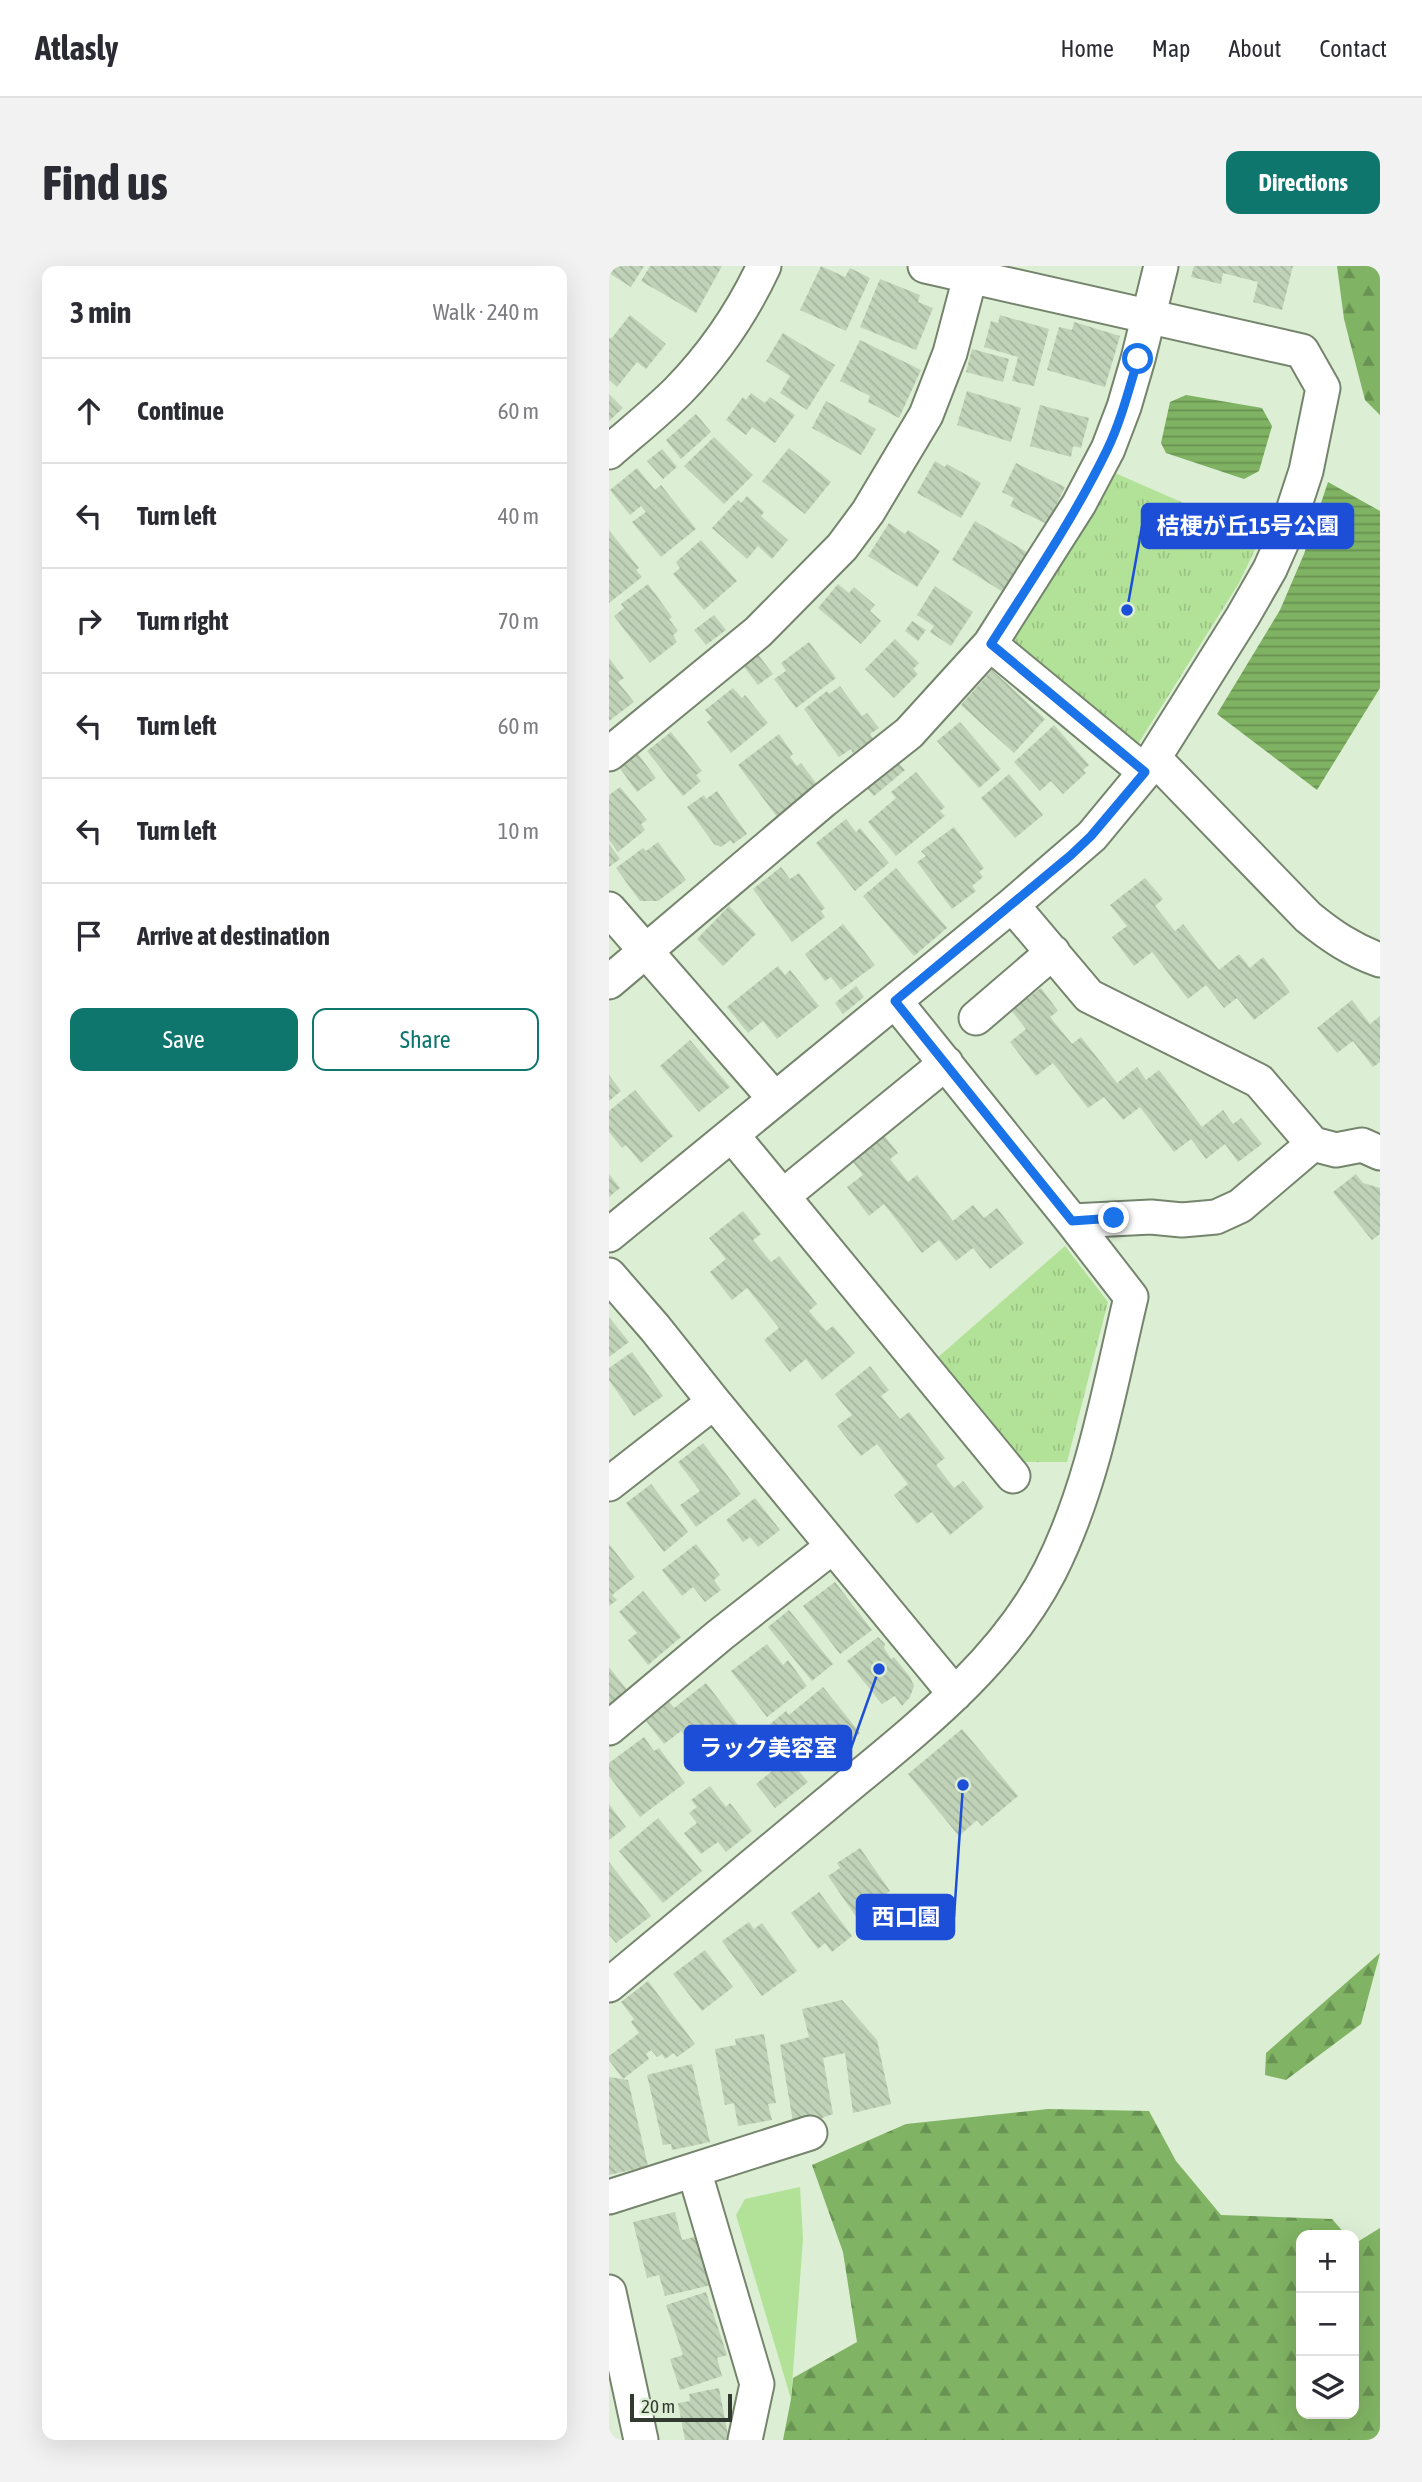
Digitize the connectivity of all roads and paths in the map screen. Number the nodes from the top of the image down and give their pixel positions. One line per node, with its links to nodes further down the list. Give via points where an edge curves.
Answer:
1 (764, 266): 6 (street, via 752,292 698,367)
2 (925, 266): 4 (street)
3 (1161, 266): 5 (street)
4 (971, 271): 5 (street); 8 (street, via 950,354 926,415 842,547 758,632)
5 (1150, 316): 7 (street, via 1108,449); 9 (street, via 1302,351 1324,388 1307,471 1270,569)
6 (609, 452)
7 (991, 644): 9 (street); 12 (street, via 909,733)
8 (609, 754)
9 (1150, 765): 10 (street, via 1091,836); 14 (street, via 1308,917 1333,937)
10 (1012, 905): 13 (street); 16 (street)
11 (609, 909): 12 (street)
12 (645, 952): 15 (street); 19 (street)
13 (1053, 952): 17 (street); 21 (street, via 1089,996 1259,1081)
14 (1380, 960)
15 (609, 982)
16 (895, 1001): 18 (street); 19 (street)
17 (976, 1018)
18 (946, 1063): 23 (street); 24 (street)
19 (775, 1099): 20 (street)
20 (732, 1135): 23 (street); 25 (street)
21 (1313, 1144): 22 (street, via 1336,1150 1361,1145); 24 (street, via 1240,1206 1216,1217)
22 (1380, 1153)
23 (783, 1196): 28 (street)
24 (1072, 1221): 31 (street, via 1131,1297 1097,1445 1069,1531 1050,1572 1016,1626)
25 (609, 1235)
26 (609, 1275): 27 (street)
27 (714, 1402): 29 (street); 30 (street)
28 (1013, 1476)
29 (609, 1484)
30 (832, 1546): 31 (street); 32 (street)
31 (955, 1693): 33 (street)
32 (609, 1728)
33 (609, 1985)
34 (810, 2133): 35 (street)
35 (694, 2170): 36 (street); 39 (street, via 757,2384)
36 (609, 2197)
37 (609, 2292): 38 (street)
38 (641, 2440)
39 (745, 2440)

